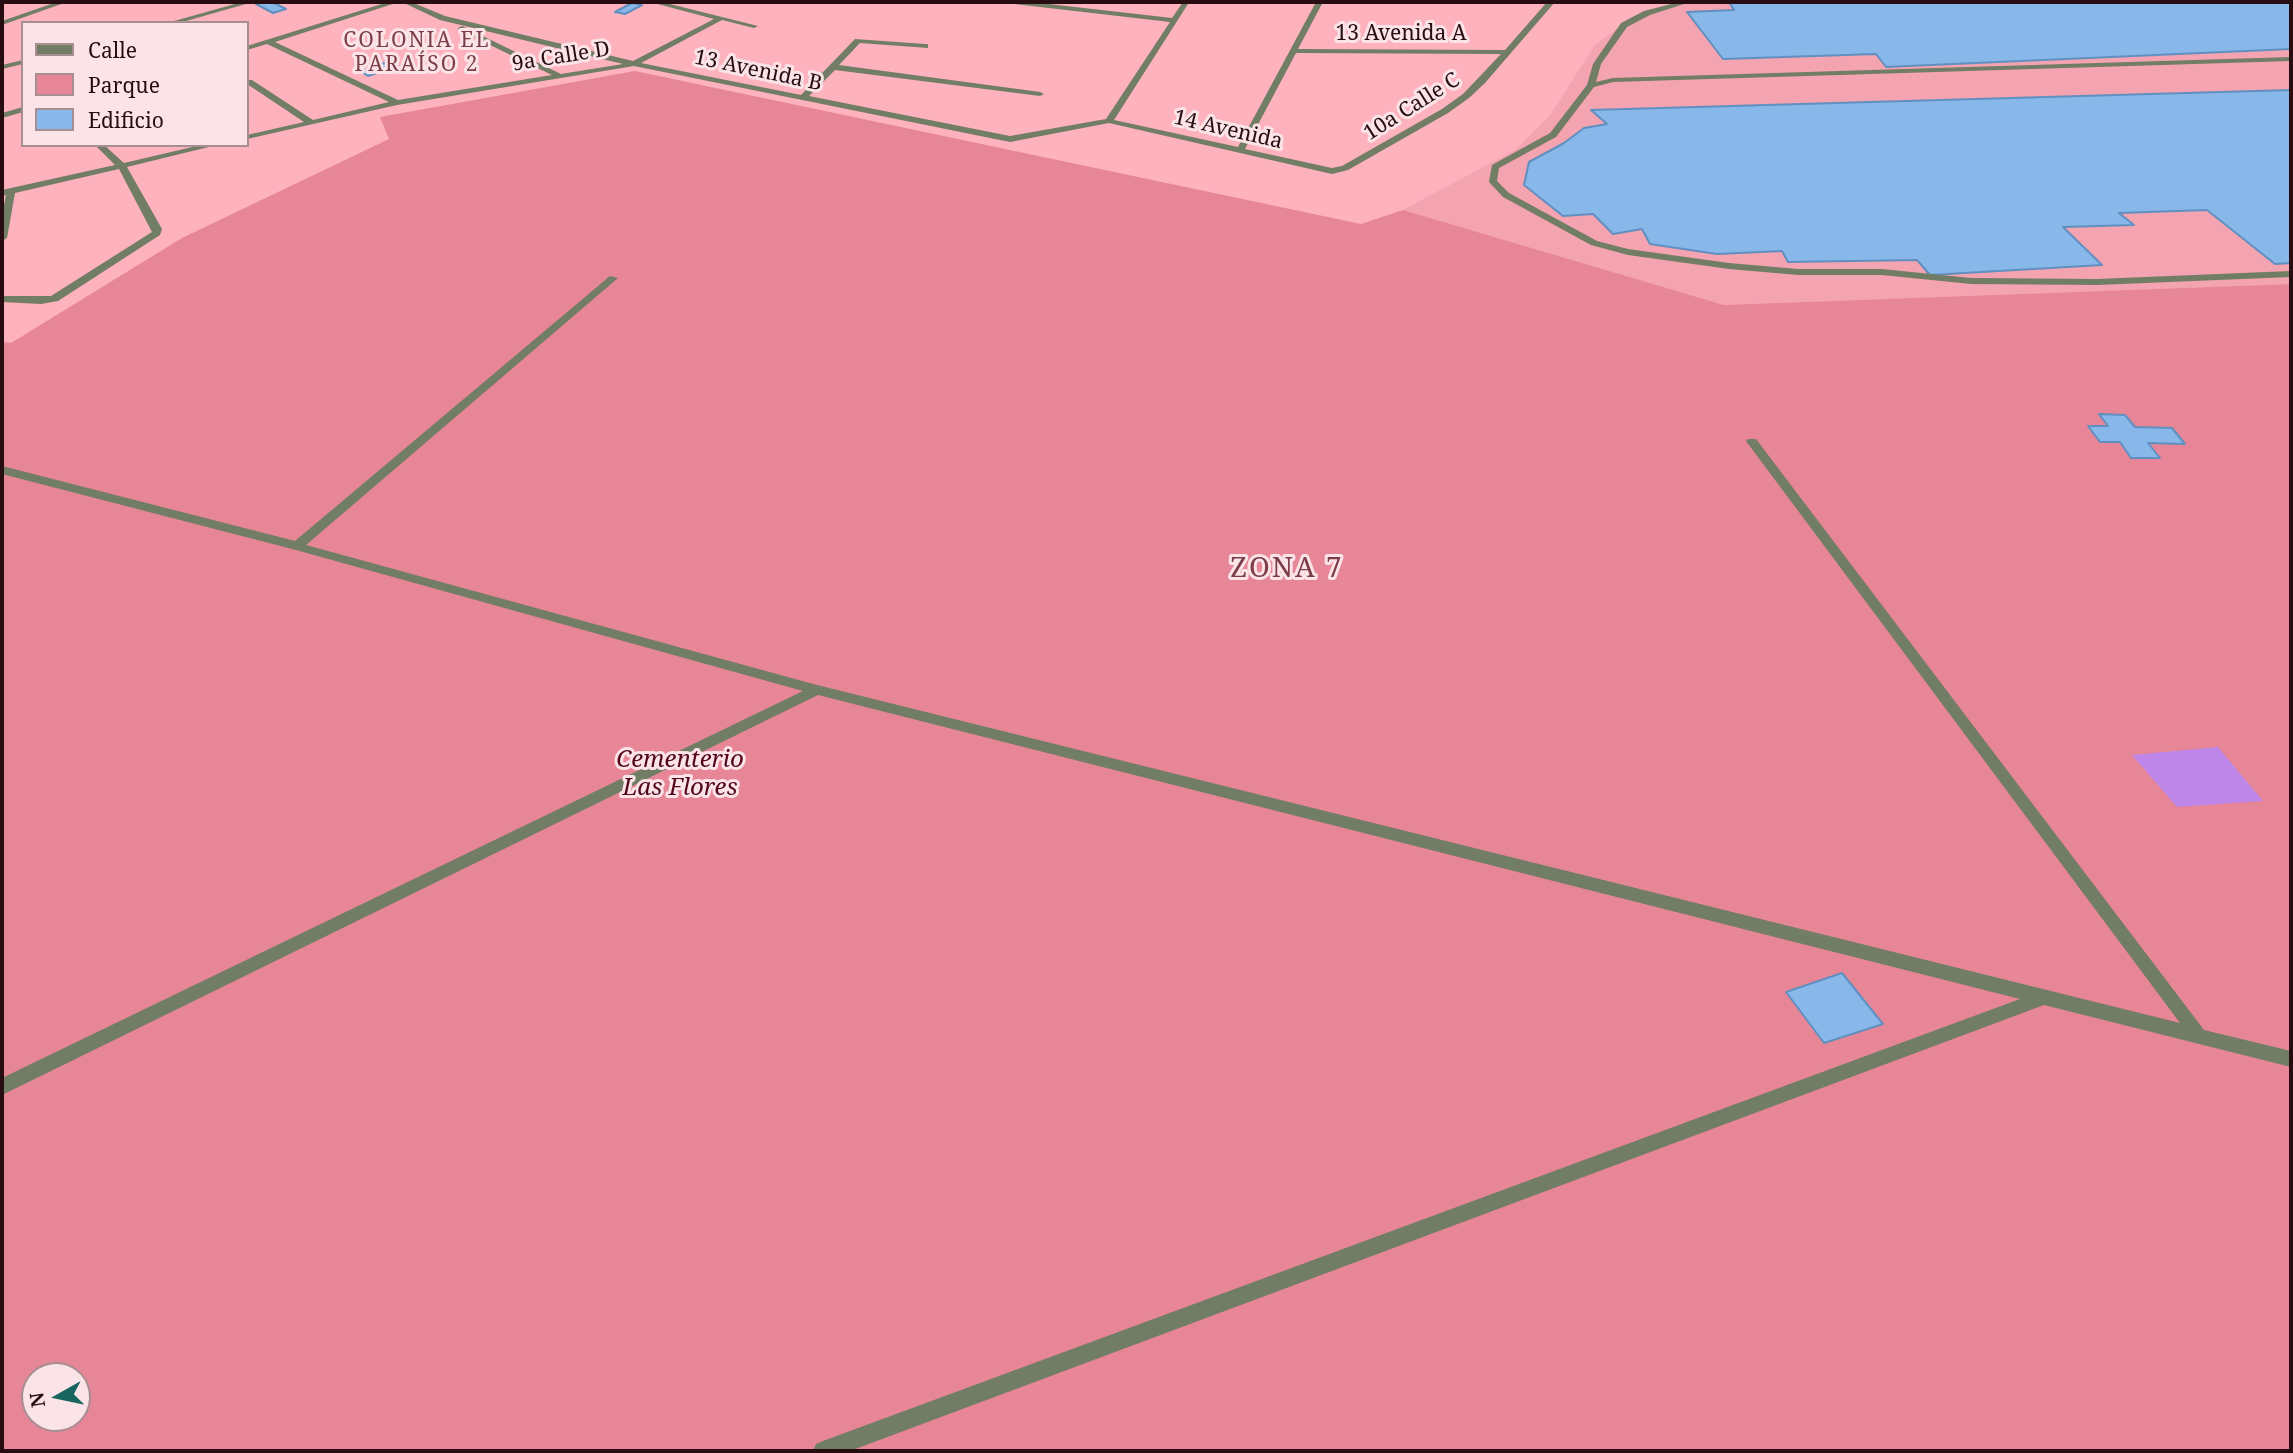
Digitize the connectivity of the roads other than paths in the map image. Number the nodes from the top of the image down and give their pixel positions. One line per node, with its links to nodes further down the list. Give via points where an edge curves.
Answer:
1 (63, 2): 13 (street)
2 (249, 2): 16 (street)
3 (394, 2): 20 (street)
4 (405, 2): 14 (street, 13 Avenida B)
5 (654, 2): 12 (street)
6 (1014, 2): 15 (street)
7 (1186, 2): 8 (street); 15 (street)
8 (1256, 2)
9 (1318, 2): 23 (street)
10 (1550, 2): 24 (street, 10a Calle C)
11 (1686, 2): 32 (street, via 1624,25 1597,64)
12 (721, 18): 19 (street); 27 (street)
13 (14, 19): 17 (street); 18 (street)
14 (443, 19): 27 (street, 13 Avenida B); 30 (street)
15 (1175, 20): 38 (street)
16 (178, 21)
17 (2, 23)
18 (21, 24)
19 (754, 26)
20 (269, 41): 22 (street); 35 (street)
21 (925, 46): 29 (street, via 858,41)
22 (248, 48)
23 (1294, 51): 24 (street, 13 Avenida A); 43 (street)
24 (1507, 52): 45 (street, 10a Calle C, via 1482,81 1445,111)
25 (2291, 59): 32 (street, via 1613,80)
26 (21, 62): 28 (street)
27 (634, 64): 30 (street, 9a Calle D); 34 (street, 13 Avenida B)
28 (2, 67)
29 (833, 67): 33 (street); 34 (street)
30 (558, 75): 35 (street, 9a Calle D)
31 (249, 82): 39 (street)
32 (1591, 85): 48 (street, via 1553,135 1495,167 1493,181 1506,195 1594,243 1628,252 1770,269 1882,272 1971,281 2097,282)
33 (1040, 94)
34 (803, 98): 38 (street, 13 Avenida B, via 1013,139)
35 (397, 103): 39 (street, 9a Calle D)
36 (21, 111): 37 (street)
37 (2, 116)
38 (1109, 121): 43 (street, 14 Avenida)
39 (312, 123): 40 (street, 9a Calle D)
40 (248, 137)
41 (101, 147): 44 (street)
42 (204, 147): 44 (street)
43 (1240, 150): 45 (street, 14 Avenida, via 1327,171)
44 (122, 166): 46 (street); 50 (street, via 158,229 153,237 54,299)
45 (1340, 170)
46 (7, 192): 47 (street)
47 (2, 238)
48 (2291, 274)
49 (613, 278): 53 (street)
50 (2, 299)
51 (1752, 441): 56 (street)
52 (2, 470): 53 (street)
53 (296, 546): 54 (street)
54 (817, 690): 55 (street); 58 (street)
55 (2044, 997): 56 (street); 59 (street)
56 (2199, 1035): 57 (street)
57 (2291, 1059)
58 (2, 1087)
59 (822, 1451)

